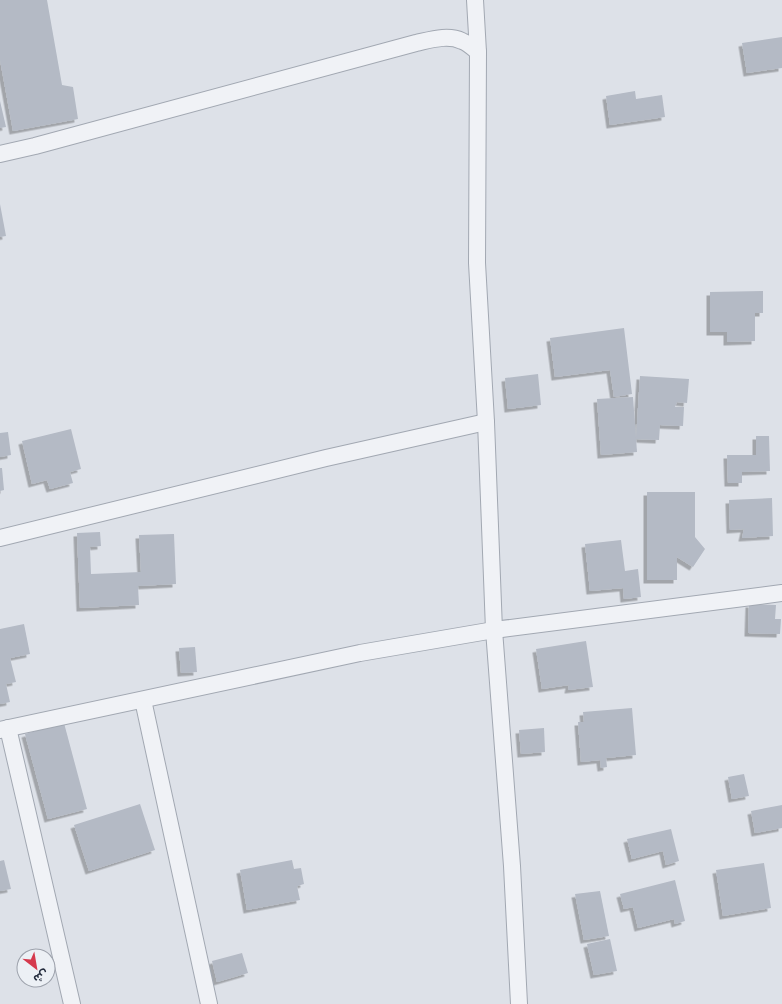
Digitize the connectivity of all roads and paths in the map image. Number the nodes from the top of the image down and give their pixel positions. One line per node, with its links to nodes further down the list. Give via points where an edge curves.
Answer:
1 (475, 0): 2 (street)
2 (478, 52): 3 (street, via 454,38 416,43); 4 (street, via 476,263)
3 (0, 154)
4 (486, 422): 5 (street, via 326,458); 7 (street)
5 (0, 538)
6 (782, 593): 7 (street)
7 (494, 630): 8 (street, via 360,653); 12 (street, via 512,866)
8 (143, 700): 9 (street); 11 (street)
9 (4, 729): 10 (street)
10 (72, 1004)
11 (209, 1004)
12 (519, 1004)

